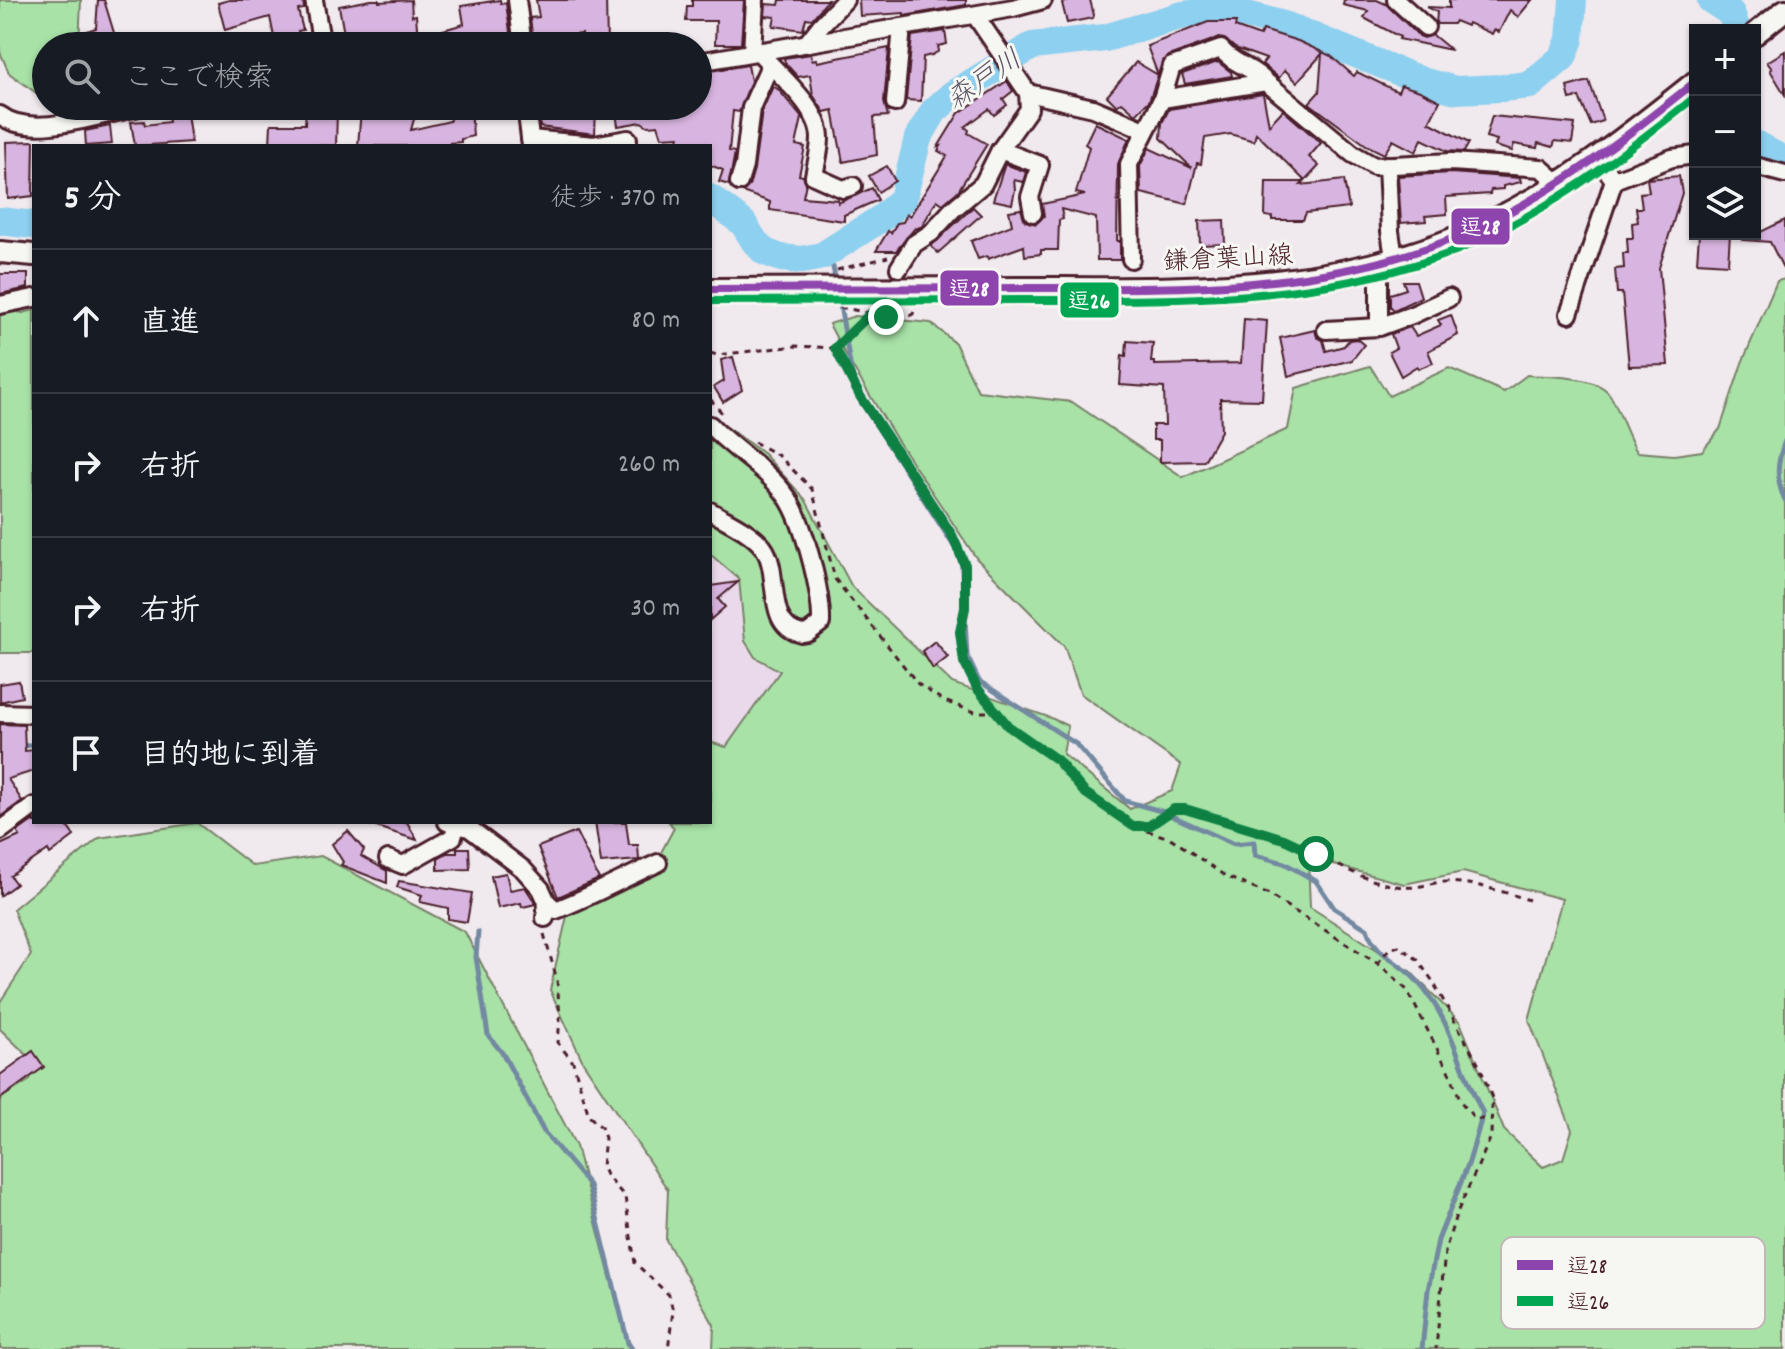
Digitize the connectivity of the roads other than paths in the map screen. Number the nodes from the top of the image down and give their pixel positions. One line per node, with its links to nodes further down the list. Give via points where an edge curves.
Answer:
1 (314, 0): 14 (street)
2 (517, 0): 15 (street)
3 (755, 0): 17 (street)
4 (845, 0): 16 (street)
5 (996, 0): 8 (street)
6 (1396, 0): 12 (street)
7 (1037, 1): 8 (street)
8 (1013, 8): 10 (street)
9 (1785, 10): 13 (main road)
10 (975, 15): 11 (street); 22 (street)
11 (902, 27): 16 (street); 24 (street)
12 (1426, 27)
13 (1761, 29)
14 (320, 32)
15 (521, 32)
16 (807, 43): 17 (street)
17 (755, 52): 18 (street); 19 (street)
18 (712, 60)
19 (770, 65): 40 (street, via 751,108); 42 (street, via 817,122 814,176 843,189)
20 (1266, 82): 23 (street); 23 (street, via 1221,49 1172,66); 36 (street, via 1353,154 1374,166)
21 (1689, 87): 35 (main road, 鎌倉葉山線)
22 (1028, 93): 28 (street, via 1093,108); 33 (street, via 1029,109)
23 (1162, 99): 28 (street)
24 (895, 103)
25 (77, 120): 27 (street, via 48,126)
26 (528, 120): 30 (street)
27 (3, 122)
28 (1145, 130): 46 (street, via 1129,164)
29 (628, 139): 32 (street)
30 (530, 143): 31 (street)
31 (562, 144)
32 (600, 144)
33 (1000, 150): 43 (street, via 1040,165 1030,197); 48 (street, via 983,184 914,244)
34 (1689, 156): 39 (street)
35 (1598, 159): 39 (street); 41 (main road, 鎌倉葉山線)
36 (1387, 165): 41 (street, via 1451,162 1541,168); 47 (street)
37 (1761, 168): 38 (street)
38 (1785, 174)
39 (1614, 180): 53 (street)
40 (739, 182)
41 (1559, 184): 47 (main road, 鎌倉葉山線, via 1485,225)
42 (853, 186)
43 (1033, 213)
44 (0, 252): 45 (main road)
45 (32, 255)
46 (1131, 259)
47 (1387, 260): 49 (main road, 鎌倉葉山線, via 1322,276 1232,287); 54 (street)
48 (901, 263)
49 (712, 289)
50 (32, 298): 52 (street)
51 (1449, 298): 54 (street)
52 (0, 305)
53 (1569, 314)
54 (1379, 327): 55 (street)
55 (1326, 330)
56 (712, 427): 57 (street, via 761,469 798,519 820,596 821,623 816,628 802,634 786,627 763,548)
57 (712, 512)
58 (0, 713): 59 (street)
59 (32, 714)
60 (32, 807): 63 (street)
61 (452, 824): 64 (street, via 453,837 403,865)
62 (455, 824): 65 (street, via 469,828 523,869 541,889 546,910 602,891)
63 (0, 831)
64 (388, 859)
65 (658, 863)

